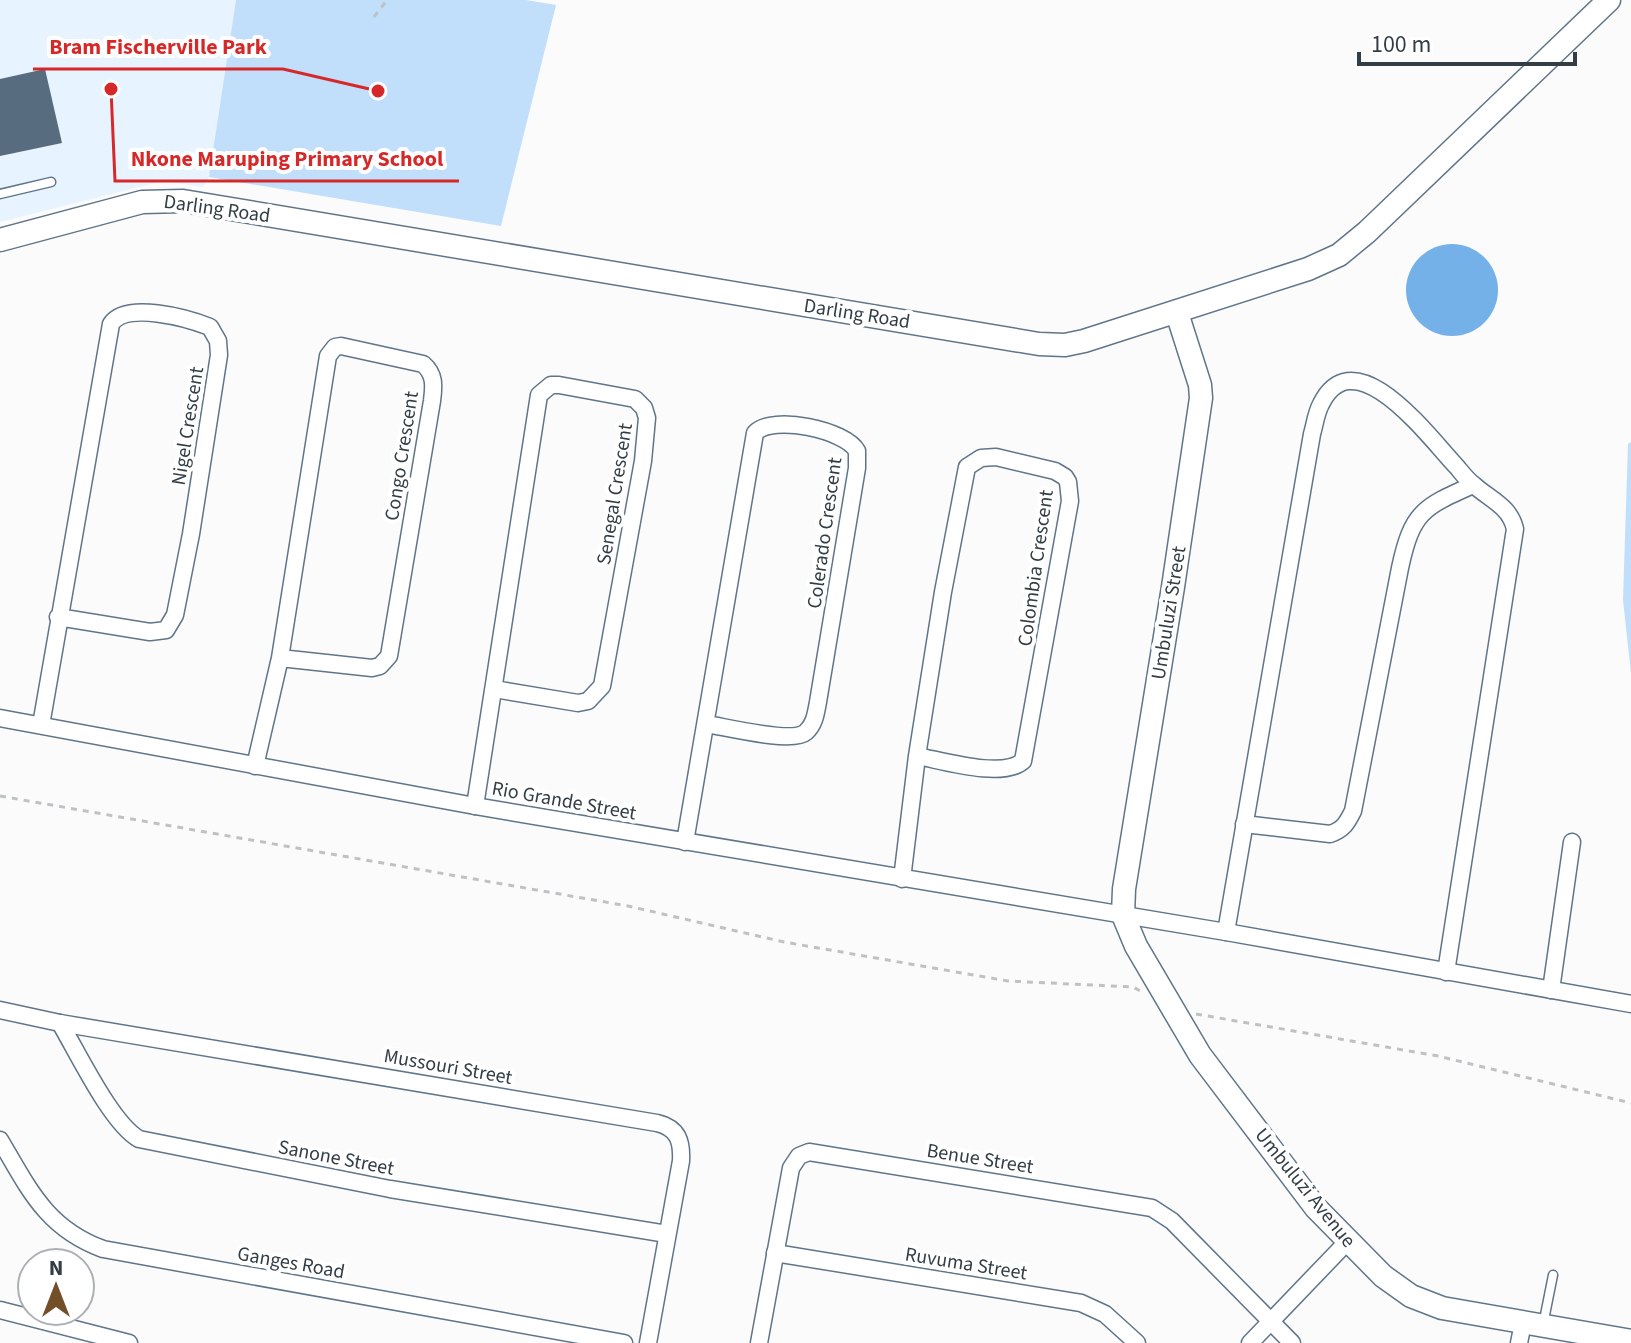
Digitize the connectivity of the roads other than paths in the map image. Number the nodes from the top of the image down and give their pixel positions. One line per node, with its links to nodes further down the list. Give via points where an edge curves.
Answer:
1 (1609, 0): 5 (street, Darling Road, via 1339,255)
2 (51, 182): 3 (lane)
3 (0, 194)
4 (0, 240): 5 (street, Darling Road, via 126,206 172,200 1039,344 1084,341)
5 (1177, 313): 20 (street, Umbuluzi Street, via 1200,385 1199,416)
6 (1473, 485): 16 (street, via 1432,505 1410,529 1353,811 1346,824 1330,834); 16 (street, via 1382,390 1353,381 1329,391 1312,434); 22 (street, via 1509,513 1514,540)
7 (58, 617): 7 (street, Nigel Crescent, via 150,632 171,624 219,355 210,327 131,312 111,324); 12 (street, Nigel Crescent)
8 (280, 658): 8 (street, Congo Crescent, via 372,668 389,656 432,401 434,383 423,364 341,346 328,356); 14 (street, Congo Crescent)
9 (494, 689): 9 (street, Senegal Crescent, via 578,703 588,701 602,686 643,461 647,418 635,399 559,385 539,395); 15 (street, Senegal Crescent)
10 (0, 718): 12 (street, Rio Grande Street)
11 (706, 724): 11 (street, Colerado Crescent, via 790,737 805,734 812,725 857,468 857,451 847,439 788,423 766,425 755,433); 17 (street, Colerado Crescent)
12 (41, 725): 14 (street, Rio Grande Street)
13 (917, 756): 13 (street, Colombia Crescent, via 998,770 1016,768 1023,761 1070,501 1068,482 1061,474 996,457 967,467); 19 (street, Colombia Crescent)
14 (255, 766): 15 (street, Rio Grande Street)
15 (475, 806): 17 (street, Rio Grande Street)
16 (1244, 824): 21 (street)
17 (685, 842): 19 (street, Rio Grande Street)
18 (1572, 842): 23 (street)
19 (902, 879): 20 (street, Rio Grande Street)
20 (1123, 915): 21 (street, Rio Grande Street); 29 (street, Umbuluzi Avenue, via 1200,1055)
21 (1226, 932): 22 (street, Rio Grande Street)
22 (1446, 972): 23 (street, Rio Grande Street)
23 (1551, 990): 24 (street, Rio Grande Street)
24 (1631, 1004)
25 (0, 1010): 26 (street, Mussouri Street)
26 (60, 1023): 28 (street, Sanone Street, via 117,1118 139,1139 390,1189); 28 (street, Mussouri Street, via 664,1125 678,1135 681,1151)
27 (0, 1140): 37 (street, Ganges Road, via 53,1220 74,1237 103,1249)
28 (667, 1234): 38 (street, Mussouri Street)
29 (1347, 1242): 33 (street); 34 (street, Umbuluzi Avenue, via 1411,1296)
30 (775, 1253): 33 (street, Benue Street, via 791,1168 799,1156 818,1153 1152,1208 1172,1221); 39 (street, Benue Street); 40 (street, Ruvuma Street, via 1081,1303 1105,1314)
31 (1553, 1275): 34 (lane)
32 (0, 1310): 36 (street)
33 (1270, 1323): 41 (street); 42 (street, Benue Street)
34 (1528, 1331): 35 (street, Umbuluzi Avenue)
35 (1631, 1341)
36 (129, 1343)
37 (624, 1343)
38 (648, 1343)
39 (759, 1343)
40 (1137, 1343)
41 (1250, 1343)
42 (1292, 1343)

